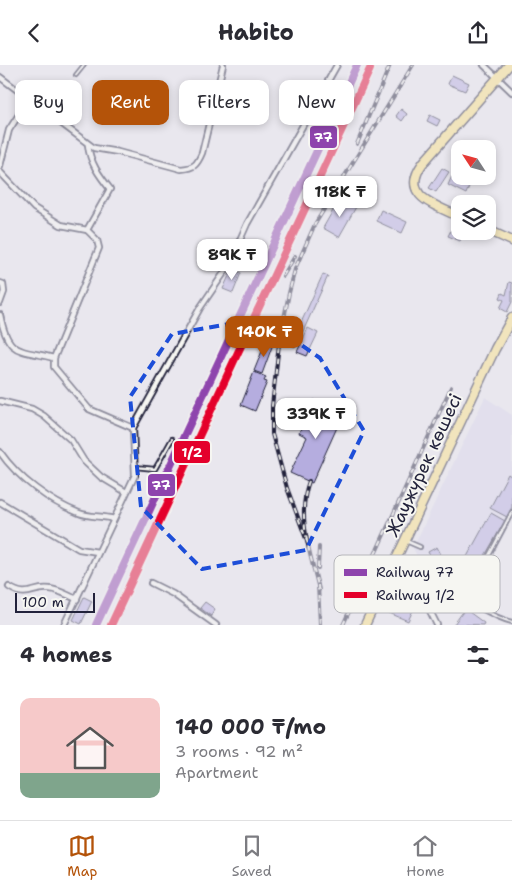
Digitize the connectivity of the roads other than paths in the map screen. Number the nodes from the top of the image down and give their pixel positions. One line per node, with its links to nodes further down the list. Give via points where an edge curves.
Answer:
1 (84, 65): 6 (lane)
2 (223, 65): 13 (street, via 202,153 192,169)
3 (337, 65): 26 (street, via 247,224 228,267 200,307)
4 (484, 65): 8 (street)
5 (509, 65): 8 (main road)
6 (76, 75)
7 (0, 77): 9 (street)
8 (497, 78): 10 (street); 16 (main road, via 417,171 414,186 419,194)
9 (15, 89)
10 (512, 92)
11 (15, 121): 14 (street)
12 (62, 125): 13 (street)
13 (88, 145): 17 (street, via 96,171 110,189)
14 (0, 166)
15 (0, 172): 17 (street, via 34,207 61,225)
16 (451, 212)
17 (87, 230): 24 (street, via 97,240 98,248)
18 (496, 234): 19 (main road)
19 (512, 241)
20 (0, 283): 21 (street, via 4,292)
21 (0, 303)
22 (0, 315): 24 (street, via 8,342 16,350)
23 (512, 318): 35 (main road, Жаужүрек көшесі)
24 (54, 358): 26 (street, via 54,367 60,377 89,409)
25 (0, 401): 31 (street, via 32,409 44,416 71,440 84,461 101,477)
26 (133, 428): 30 (street)
27 (172, 439): 30 (lane, via 155,469)
28 (0, 452): 29 (street)
29 (2, 459): 34 (street, via 66,506 81,514)
30 (135, 467): 31 (street, via 135,475)
31 (126, 492): 34 (street)
32 (0, 503): 37 (street, via 79,549)
33 (512, 513): 39 (lane)
34 (114, 519): 37 (street)
35 (405, 541): 36 (lane); 38 (main road, Жаужүрек көшесі)
36 (420, 547)
37 (98, 551): 42 (street)
38 (398, 555)
39 (490, 555)
40 (151, 583): 48 (street, via 173,594)
41 (9, 587): 42 (street, via 18,593 29,594 49,588)
42 (77, 599): 47 (street)
43 (371, 613): 49 (main road, Жаужүрек көшесі)
44 (431, 613): 50 (street)
45 (490, 613): 46 (lane)
46 (512, 622)
47 (64, 625)
48 (216, 625)
49 (365, 625)
50 (437, 625)

